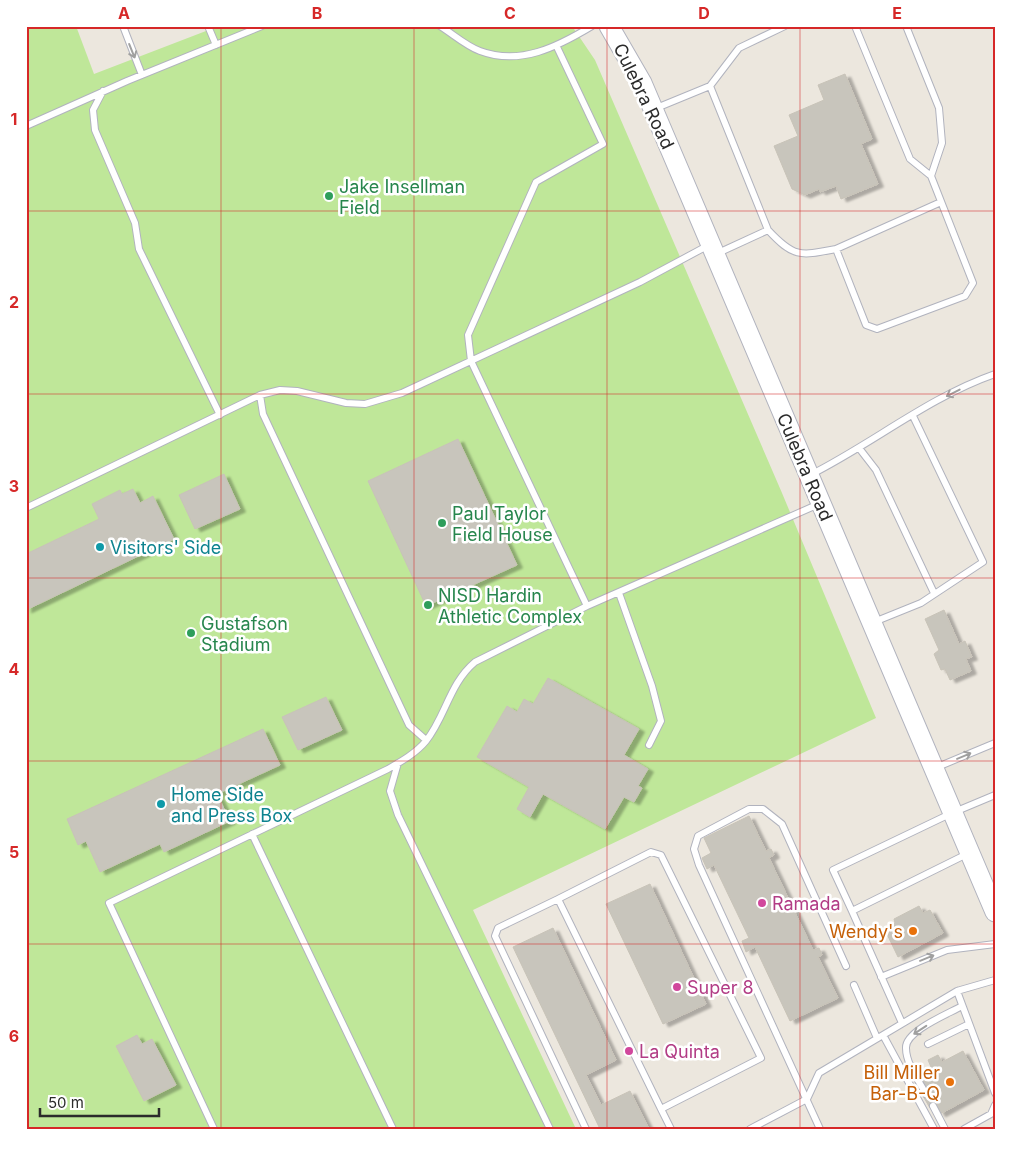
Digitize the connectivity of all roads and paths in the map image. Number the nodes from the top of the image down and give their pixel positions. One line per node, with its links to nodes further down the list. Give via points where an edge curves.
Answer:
1 (124, 26): 12 (lane, one-way to 12)
2 (208, 26): 10 (lane)
3 (262, 26): 10 (lane)
4 (440, 26): 11 (lane, via 479,51 516,58)
5 (592, 26): 11 (lane)
6 (609, 26): 15 (main road, Culebra Road, via 642,83)
7 (785, 26): 13 (lane, via 739,48)
8 (855, 26): 17 (lane, via 910,159)
9 (906, 26): 17 (lane, via 939,108 942,143)
10 (216, 45): 12 (lane)
11 (557, 47): 22 (lane, via 603,144 536,182 468,335)
12 (142, 75): 14 (lane)
13 (710, 86): 15 (lane); 19 (lane)
14 (103, 91): 16 (lane); 25 (lane, via 94,110 95,130 135,223 139,249)
15 (653, 110): 21 (main road, Culebra Road)
16 (26, 126)
17 (931, 176): 18 (lane)
18 (941, 202): 20 (lane); 20 (lane, via 974,283 965,296 877,329 866,325)
19 (768, 230): 20 (lane, via 786,249 794,252 808,254); 21 (lane)
20 (836, 249)
21 (713, 250): 22 (lane); 28 (main road, Culebra Road)
22 (471, 361): 24 (lane, via 402,393 365,404 346,403 297,391 280,390); 33 (lane)
23 (995, 374): 26 (lane, one-way to 26)
24 (260, 395): 25 (lane); 35 (lane, via 263,414 409,725)
25 (220, 415): 30 (lane)
26 (913, 416): 27 (lane); 32 (lane, via 983,562)
27 (859, 448): 28 (lane); 32 (lane, via 876,470)
28 (809, 476): 29 (main road, Culebra Road)
29 (821, 503): 31 (lane); 34 (main road, Culebra Road)
30 (26, 508)
31 (619, 592): 33 (lane); 37 (lane, via 661,721)
32 (934, 593): 34 (lane)
33 (587, 606): 35 (lane, via 475,662 461,674)
34 (872, 623): 39 (main road, Culebra Road)
35 (426, 740): 38 (lane)
36 (995, 743): 39 (lane, one-way to 36)
37 (649, 745)
38 (398, 763): 42 (lane); 66 (lane, via 390,792 398,815)
39 (934, 769): 41 (main road, Culebra Road)
40 (995, 795): 41 (lane)
41 (952, 812): 43 (main road, Culebra Road); 45 (lane, via 834,870)
42 (252, 834): 64 (lane, via 109,903); 65 (lane)
43 (970, 852): 45 (lane); 46 (main road, Culebra Road)
44 (558, 899): 63 (lane); 63 (lane, via 651,852 661,855 761,1058); 67 (lane, via 498,928 495,936)
45 (852, 912): 49 (lane)
46 (995, 912)
47 (995, 944): 49 (lane, one-way to 47, via 947,950)
48 (846, 966): 60 (lane, via 782,824 763,810 749,809 698,836 694,849 699,865)
49 (882, 977): 54 (lane)
50 (995, 980): 52 (lane)
51 (854, 985): 56 (lane)
52 (957, 991): 53 (lane); 54 (lane)
53 (962, 1006): 55 (lane); 59 (lane, one-way to 59, via 916,1031 907,1040 911,1066)
54 (902, 1024): 56 (lane)
55 (969, 1024): 57 (lane); 58 (lane)
56 (880, 1037): 60 (lane, via 819,1073); 71 (lane)
57 (928, 1044)
58 (995, 1093)
59 (926, 1094)
60 (807, 1099): 69 (lane); 70 (lane)
61 (995, 1105): 73 (lane, via 991,1114)
62 (933, 1106): 72 (lane)
63 (661, 1109): 68 (lane)
64 (214, 1129)
65 (393, 1129)
66 (550, 1129)
67 (586, 1129)
68 (671, 1129)
69 (750, 1129)
70 (820, 1129)
71 (934, 1129)
72 (945, 1129)
73 (964, 1129)

